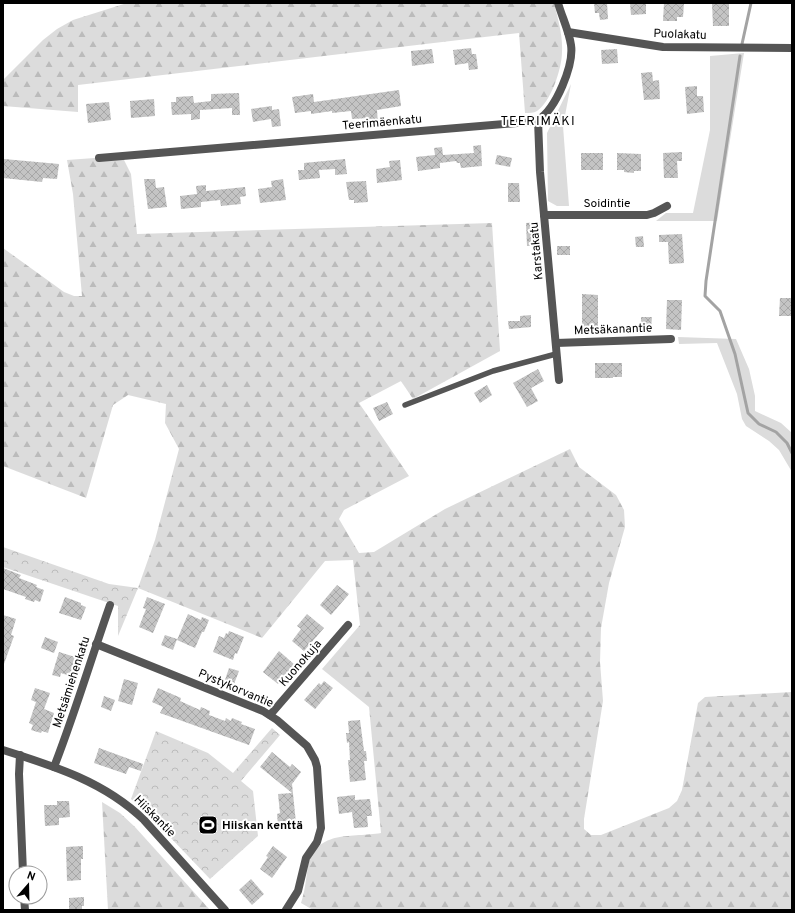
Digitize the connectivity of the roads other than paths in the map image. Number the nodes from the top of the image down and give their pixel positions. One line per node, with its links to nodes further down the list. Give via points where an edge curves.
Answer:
1 (558, 3): 2 (street)
2 (568, 32): 3 (street, Puolakatu, via 663,47); 4 (street, via 571,45 569,70 551,107)
3 (792, 48)
4 (538, 120): 5 (street, Teerimäenkatu); 7 (street, Karstakatu)
5 (99, 158)
6 (667, 206): 7 (street, Soidintie, via 647,215)
7 (544, 215): 9 (street, Karstakatu)
8 (671, 339): 9 (street, Metsäkanantie)
9 (556, 343): 10 (street, Karstakatu)
10 (556, 354): 11 (street, Karstakatu); 12 (lane, via 493,371)
11 (559, 380)
12 (405, 405)
13 (110, 605): 15 (street, Metsämiehenkatu)
14 (348, 625): 16 (street, Kuonokuja)
15 (96, 644): 16 (street, Pystykorvantie); 19 (street, Metsämiehenkatu)
16 (270, 715): 22 (street, Pystykorvantie, via 301,740 312,753 317,768 322,822 320,835 306,858 298,891)
17 (3, 750): 18 (street, Hiiskantie)
18 (20, 755): 19 (street, Hiiskantie); 20 (street)
19 (54, 767): 21 (street, Hiiskantie, via 103,789 131,808)
20 (23, 865)
21 (225, 910)
22 (286, 910)

